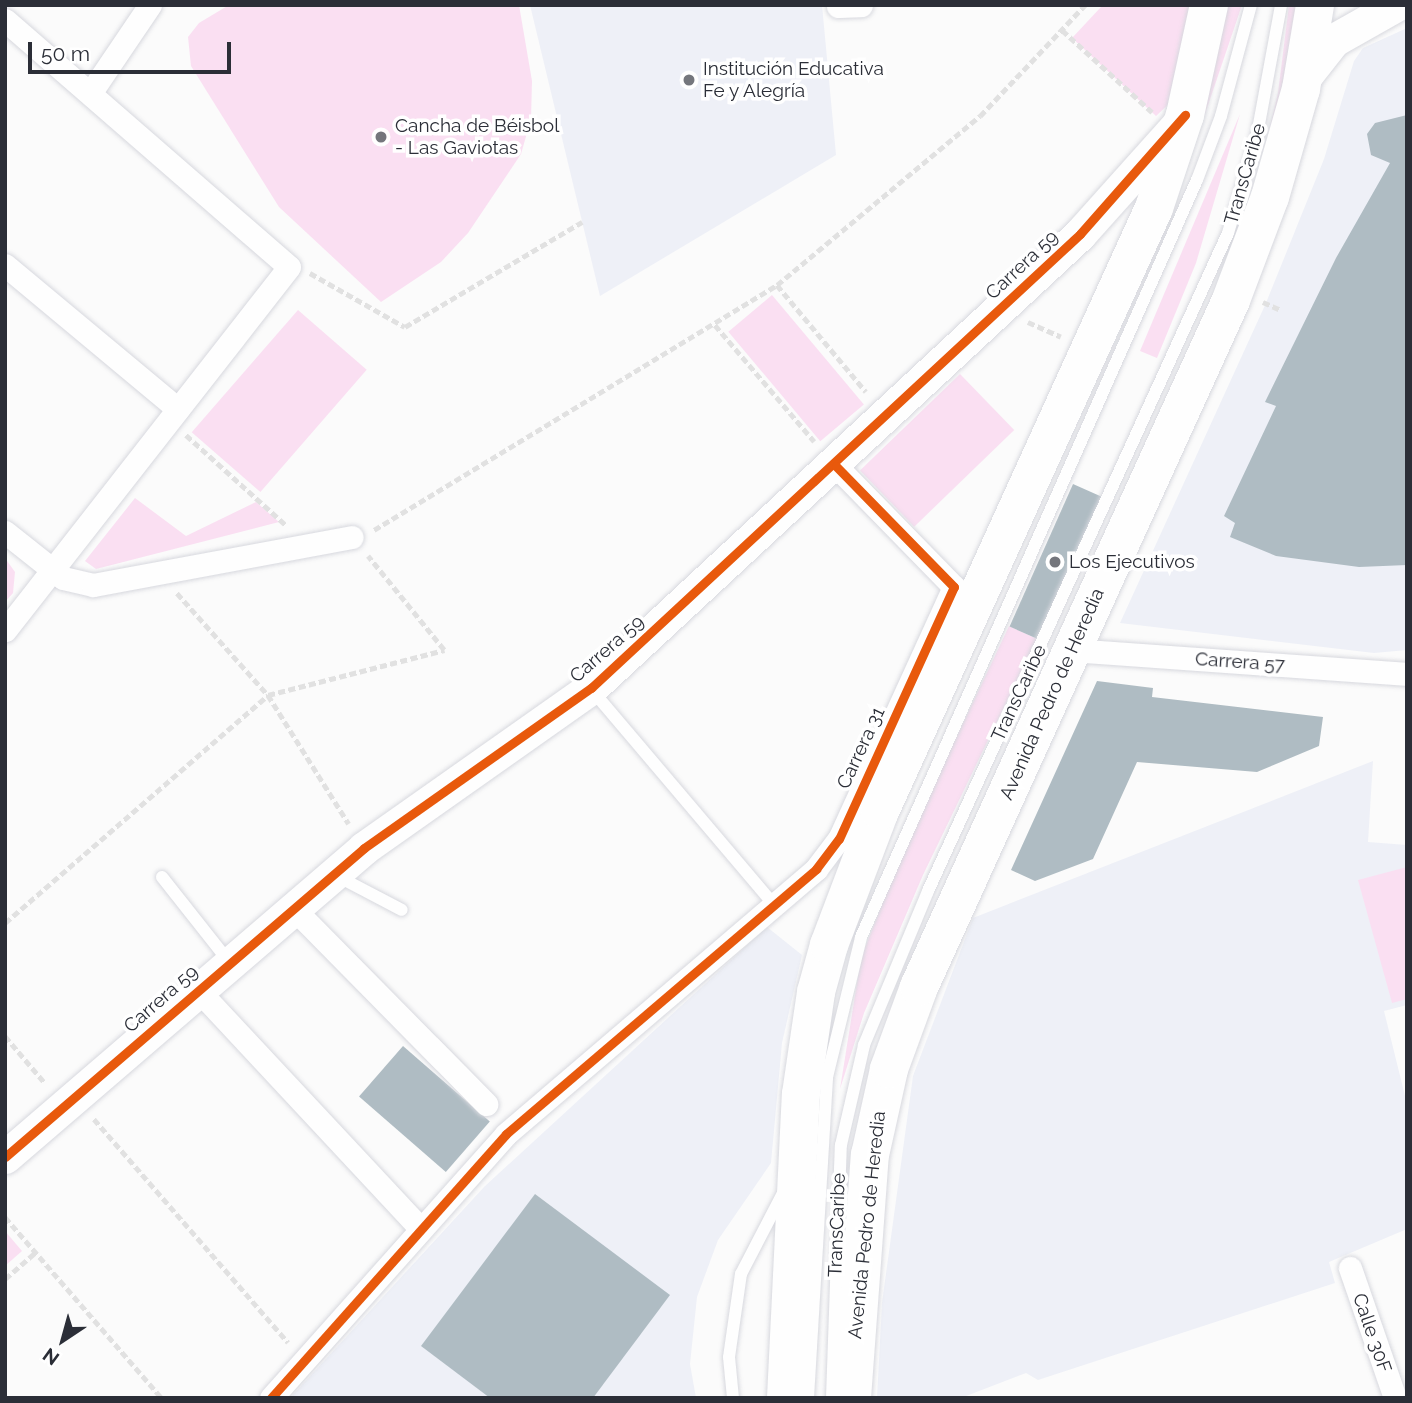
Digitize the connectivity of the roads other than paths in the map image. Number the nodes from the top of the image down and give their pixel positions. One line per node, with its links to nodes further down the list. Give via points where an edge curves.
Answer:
1 (150, 5): 11 (street)
2 (861, 5): 8 (street)
3 (1209, 5): 12 (highway)
4 (1251, 5): 40 (lane, TransCaribe, via 1221,116 1197,180 861,937 840,1007 822,1116)
5 (1281, 5): 41 (lane, TransCaribe, via 1257,135 1228,233 928,891 864,1045 841,1145)
6 (1315, 5): 10 (highway, Avenida Pedro de Heredia)
7 (1396, 5): 10 (street, via 1334,40)
8 (838, 6)
9 (5, 20): 11 (street)
10 (1304, 78): 22 (highway, Avenida Pedro de Heredia, via 1270,197 1231,300)
11 (91, 92): 16 (street, via 289,267)
12 (1179, 123): 13 (street, Carrera 59); 14 (highway)
13 (1080, 234): 14 (street, Carrera 59, via 1105,225 1119,228); 17 (street, Carrera 59)
14 (1137, 248): 34 (highway, via 855,870 816,992)
15 (5, 265): 16 (street)
16 (174, 415): 20 (street)
17 (836, 466): 24 (street, Carrera 59); 27 (street, Carrera 31, via 954,587 839,839 816,869)
18 (5, 533): 20 (street)
19 (352, 537): 20 (street, via 93,585)
20 (54, 571): 21 (street)
21 (5, 630)
22 (1072, 650): 23 (street, Carrera 57); 42 (highway, Avenida Pedro de Heredia, via 919,987 889,1069 870,1155)
23 (1407, 674)
24 (591, 688): 25 (street, Carrera 59); 27 (lane)
25 (333, 874): 28 (street, Carrera 59); 29 (lane)
26 (162, 877): 30 (lane)
27 (774, 905): 35 (street, Carrera 31, via 506,1134)
28 (294, 909): 30 (street, Carrera 59); 32 (street)
29 (402, 910)
30 (230, 963): 31 (street, Carrera 59)
31 (198, 990): 33 (street, Carrera 59); 35 (street)
32 (486, 1104)
33 (5, 1157)
34 (795, 1166): 38 (lane, via 741,1274 729,1357); 39 (highway)
35 (421, 1229): 37 (street, Carrera 31)
36 (1350, 1268): 43 (street, Calle 30F)
37 (271, 1398)
38 (733, 1398)
39 (786, 1398)
40 (808, 1398)
41 (832, 1398)
42 (852, 1398)
43 (1395, 1398)

